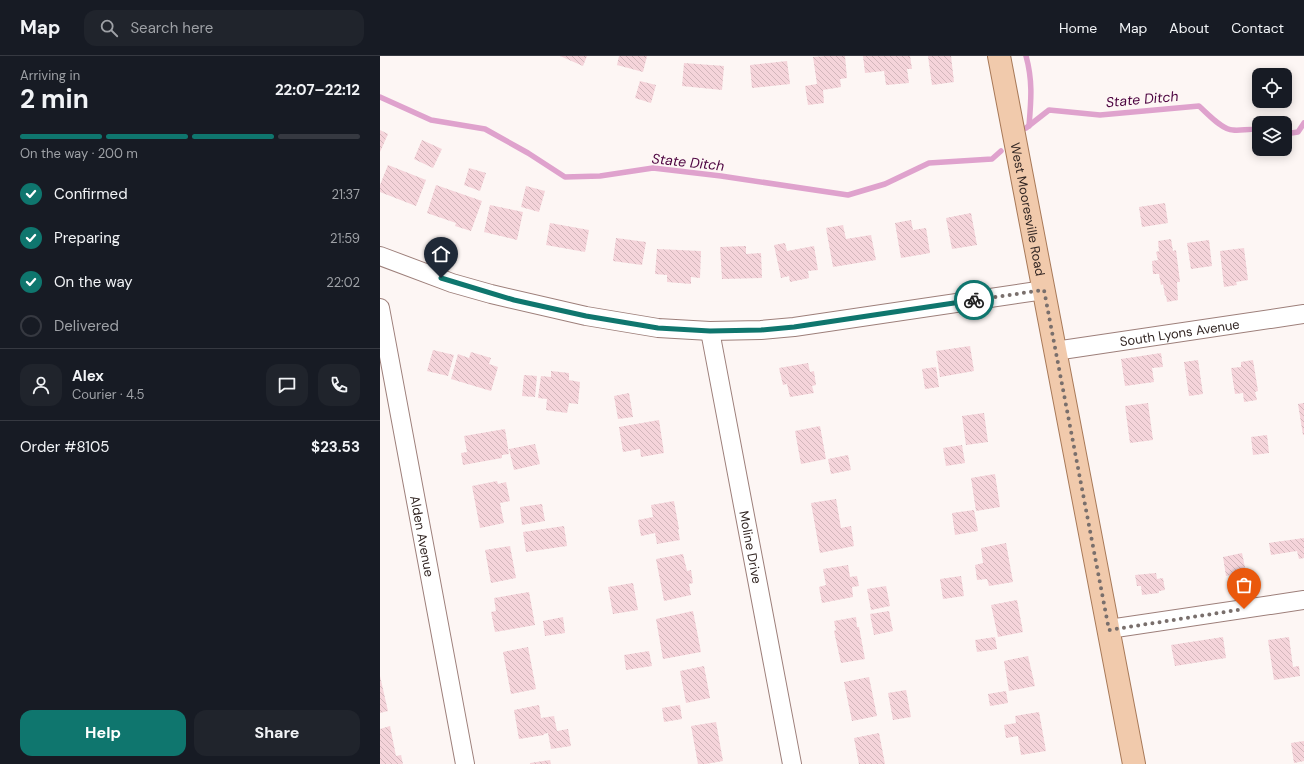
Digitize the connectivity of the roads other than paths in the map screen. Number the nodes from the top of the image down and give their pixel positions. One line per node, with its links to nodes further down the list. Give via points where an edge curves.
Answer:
1 (999, 56): 3 (main road, West Mooresville Road)
2 (380, 256): 6 (street, via 459,284 563,312 658,328)
3 (1044, 290): 6 (street, via 794,327); 7 (main road, West Mooresville Road)
4 (380, 308): 10 (street, Alden Avenue)
5 (1304, 314): 7 (street, South Lyons Avenue)
6 (710, 331): 11 (street, Moline Drive)
7 (1055, 351): 9 (main road, West Mooresville Road)
8 (1304, 600): 9 (street)
9 (1109, 630): 12 (main road, West Mooresville Road)
10 (465, 764)
11 (792, 764)
12 (1134, 764)

